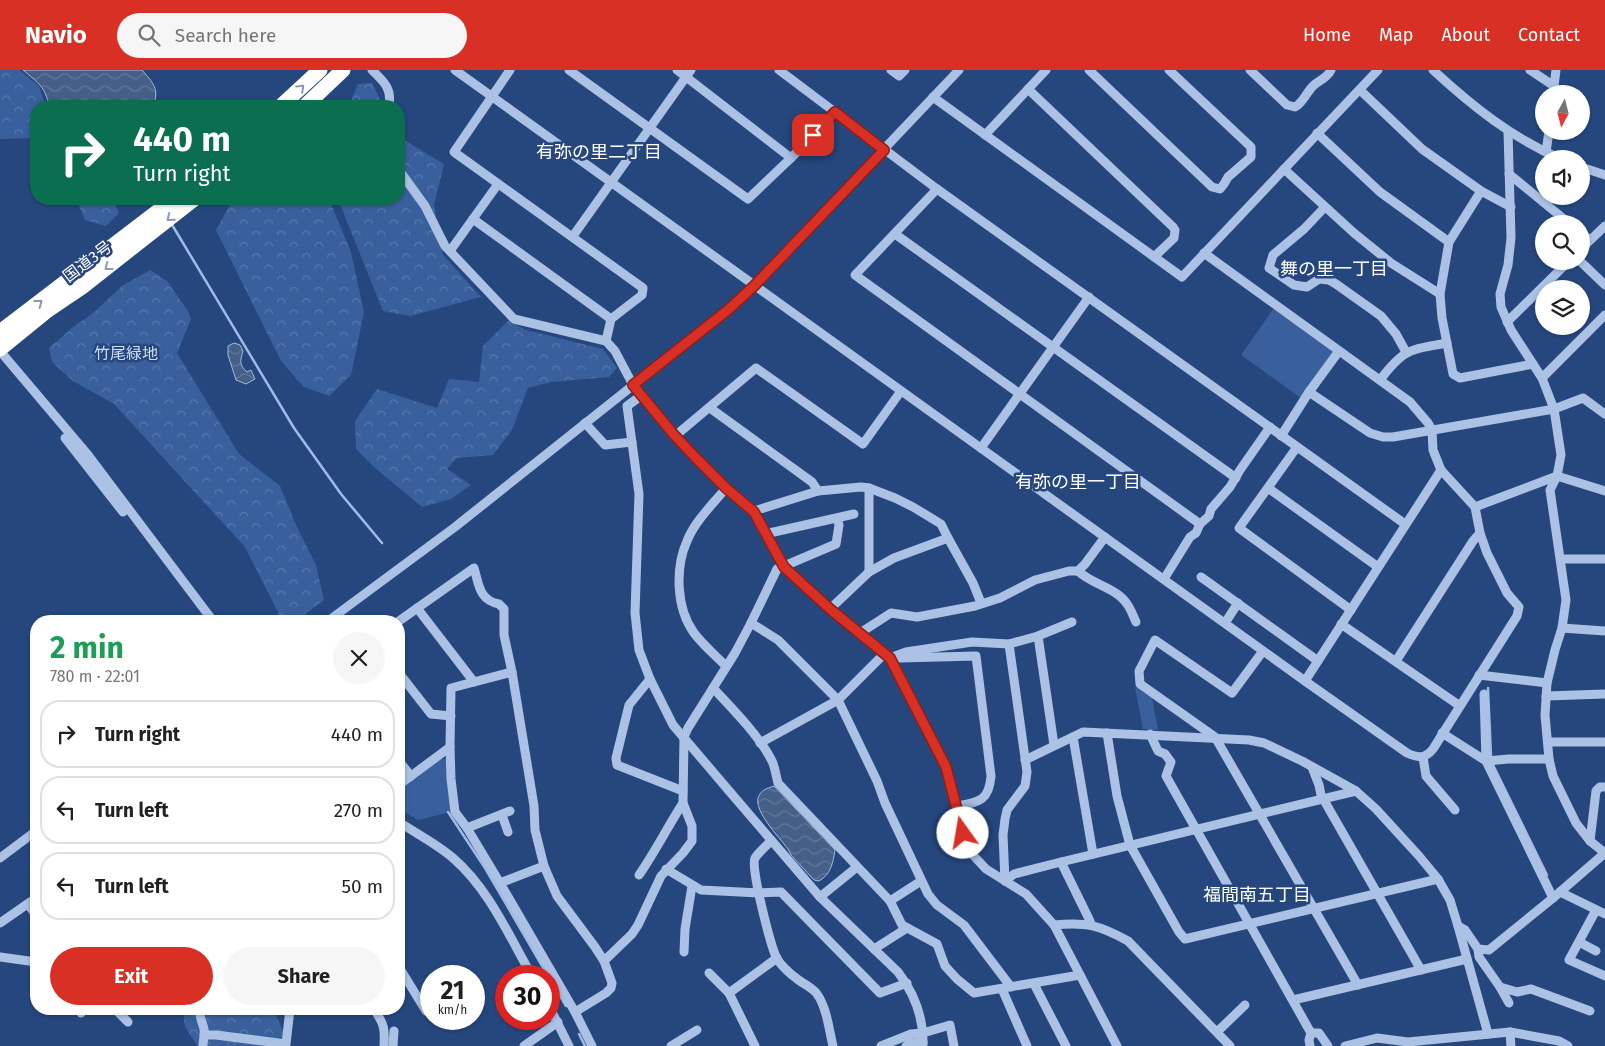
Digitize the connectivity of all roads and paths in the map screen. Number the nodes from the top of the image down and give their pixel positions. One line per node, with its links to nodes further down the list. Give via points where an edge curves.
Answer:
1 (320, 70): 28 (highway, one-way to 1)
2 (343, 70): 29 (highway)
3 (454, 70): 26 (street)
4 (510, 70): 26 (street)
5 (569, 70): 32 (street)
6 (677, 70): 21 (street)
7 (779, 70): 31 (street)
8 (891, 70): 9 (street, via 899,76)
9 (905, 70)
10 (959, 70): 27 (street)
11 (1046, 70): 24 (street)
12 (1089, 70): 13 (street, via 1212,187 1220,189 1228,177 1251,157 1251,147)
13 (1169, 70)
14 (1250, 70): 15 (street, via 1287,105 1295,108)
15 (1330, 70)
16 (1378, 70): 25 (street)
17 (1433, 70): 33 (street)
18 (1530, 70): 22 (street)
19 (1556, 70): 23 (street)
20 (373, 71): 30 (street, via 387,87)
21 (689, 74): 32 (street); 38 (street)
22 (1548, 85)
23 (1554, 85)
24 (1028, 89): 35 (street); 62 (street, via 1175,230 1174,238)
25 (1360, 90): 34 (street); 47 (street, via 1422,149)
26 (492, 97): 44 (street); 45 (street, via 454,152)
27 (933, 97): 35 (street); 36 (street)
28 (288, 100)
29 (311, 100)
30 (390, 100)
31 (835, 112): 36 (street); 38 (street)
32 (650, 128): 38 (street, via 748,199); 44 (street)
33 (1508, 132): 37 (street); 41 (street)
34 (1318, 134): 39 (street); 59 (street, via 1380,192)
35 (985, 135): 62 (street)
36 (884, 150): 46 (street); 66 (street)
37 (1542, 150)
38 (792, 158)
39 (1284, 169): 50 (street); 61 (street)
40 (1590, 170): 42 (street)
41 (1509, 174): 51 (street); 52 (street)
42 (1605, 175)
43 (405, 178): 60 (street)
44 (611, 183): 57 (street); 66 (street)
45 (498, 184): 53 (street); 57 (street)
46 (937, 188): 56 (street); 68 (street)
47 (1481, 192): 51 (street); 59 (street)
48 (168, 205): 55 (highway, 国道3号)
49 (184, 205): 55 (highway, 国道3号, one-way to 55)
50 (1324, 208): 67 (street, via 1391,263); 78 (street, via 1273,256 1269,268 1294,285 1307,287 1319,279 1336,284 1381,316)
51 (1511, 208): 71 (street, via 1508,265 1500,294)
52 (1559, 215)
53 (472, 219): 60 (street); 70 (street)
54 (1605, 226): 58 (street)
55 (142, 232): 72 (highway, 国道3号, one-way to 55); 77 (highway, 国道3号, one-way to 77, via 82,287 48,310)
56 (895, 234): 75 (street); 85 (street, via 855,275)
57 (573, 236): 70 (street, via 644,288 642,295)
58 (1590, 240)
59 (1449, 242): 67 (street)
60 (450, 251): 73 (street, via 514,319)
61 (1204, 254): 62 (street, via 1182,277); 76 (street)
62 (1154, 257)
63 (1561, 270): 71 (street)
64 (1589, 270): 65 (street)
65 (1605, 285)
66 (754, 286): 82 (street); 83 (street)
67 (1440, 294): 74 (street)
68 (1089, 297): 75 (street); 91 (street)
69 (1605, 315): 80 (street)
70 (610, 319): 73 (street)
71 (1507, 322): 79 (street)
72 (0, 332)
73 (606, 340): 82 (street)
74 (1447, 343): 78 (street); 79 (street, via 1453,374 1460,378)
75 (1053, 348): 85 (street); 100 (street)
76 (1339, 350): 81 (street); 84 (street)
77 (0, 351): 129 (street, via 7,366); 130 (street, via 88,455)
78 (1406, 352): 81 (street)
79 (1533, 364): 80 (street)
80 (1542, 378): 88 (street)
81 (1380, 380): 92 (street, via 1410,402)
82 (633, 385): 86 (street); 90 (street)
83 (901, 391): 87 (street, via 862,444 756,368); 97 (street)
84 (1309, 392): 92 (street, via 1370,433 1393,437); 94 (street)
85 (1019, 394): 97 (street); 110 (street)
86 (642, 395): 93 (street); 95 (street, via 627,406)
87 (710, 408): 93 (street); 104 (street, via 812,482)
88 (1554, 408): 89 (street, via 1583,398); 92 (street); 99 (street, via 1561,456)
89 (1605, 414)
90 (585, 423): 95 (street, via 604,445); 131 (street, via 456,527)
91 (1270, 427): 94 (street); 100 (street)
92 (1432, 430): 98 (street, via 1433,450)
93 (675, 436): 101 (street)
94 (1281, 436): 96 (street)
95 (632, 442): 150 (street, via 638,494 635,613 639,650)
96 (1297, 447): 103 (street); 111 (street)
97 (981, 448): 114 (street)
98 (1441, 470): 106 (street); 111 (street)
99 (1557, 476): 105 (street); 106 (street); 116 (street, via 1550,490)
100 (1236, 478): 110 (street)
101 (726, 488): 107 (street); 147 (street, via 693,529 679,578 682,604 694,633)
102 (870, 488): 104 (street); 115 (street, via 941,524); 121 (street)
103 (1268, 488): 119 (street); 128 (street, via 1239,528)
104 (818, 491): 107 (street)
105 (1605, 491)
106 (1475, 507): 112 (street)
107 (754, 512): 113 (street)
108 (854, 514): 109 (street)
109 (837, 518): 113 (street); 118 (street, via 836,544)
110 (1200, 524): 123 (street)
111 (1405, 524): 119 (street)
112 (1480, 533): 145 (street); 149 (street, via 1507,593 1519,607 1517,616)
113 (765, 534): 118 (street)
114 (1105, 537): 120 (street); 123 (street)
115 (948, 538): 121 (street, via 894,558); 124 (street)
116 (1561, 559): 117 (street); 138 (street, via 1566,600)
117 (1605, 560)
118 (784, 567): 127 (street); 135 (street, via 777,569)
119 (1378, 567): 128 (street)
120 (1078, 571): 124 (street, via 1035,580 1000,598); 134 (street, via 1126,602)
121 (869, 572): 127 (street)
122 (1201, 577): 125 (street)
123 (1164, 579): 136 (street)
124 (981, 603): 140 (street, via 917,617 891,613)
125 (1238, 603): 136 (street); 146 (street)
126 (417, 608): 132 (street); 148 (street, via 474,568 485,598 504,610 504,635); 153 (street)
127 (830, 609): 140 (street)
128 (1351, 610): 137 (street)
129 (202, 615)
130 (208, 615)
131 (336, 615)
132 (405, 617)
133 (1072, 622): 141 (street)
134 (1136, 622)
135 (752, 623): 147 (street); 159 (street, via 778,640)
136 (1225, 623): 143 (street)
137 (1342, 624): 145 (street); 146 (street)
138 (1562, 628): 139 (street); 154 (street)
139 (1605, 631)
140 (860, 633): 144 (street)
141 (1038, 636): 142 (street); 171 (street)
142 (1009, 644): 144 (street, via 972,642); 175 (street)
143 (1263, 651): 152 (street); 167 (street, via 1232,693 1155,640 1140,671 1140,684)
144 (887, 656): 159 (street); 186 (street, via 946,767); 186 (street, via 976,656 992,776 984,798)
145 (1396, 660): 160 (street)
146 (1318, 661): 152 (street)
147 (726, 666): 155 (street)
148 (512, 672): 153 (street); 200 (street, via 535,830)
149 (1479, 675): 154 (street); 160 (street)
150 (650, 679): 165 (street, via 673,724); 182 (street, via 629,705 617,765)
151 (405, 681): 161 (street, via 430,714)
152 (1305, 681): 173 (street, via 1407,753)
153 (474, 682): 161 (street, via 451,688)
154 (1547, 683): 158 (street)
155 (713, 688): 165 (street); 170 (street)
156 (1484, 694): 176 (street)
157 (1605, 694): 158 (street)
158 (1546, 696): 168 (street)
159 (838, 700): 170 (street); 205 (street, via 878,781)
160 (1460, 706): 163 (street)
161 (451, 716): 172 (street)
162 (1106, 733): 164 (street); 166 (street, via 1083,732); 196 (street)
163 (1442, 733): 173 (street); 176 (street)
164 (1150, 734): 167 (street); 191 (street, via 1158,751 1165,754 1170,762 1166,776)
165 (684, 737): 182 (street); 194 (street)
166 (1073, 737): 171 (street); 197 (street)
167 (1215, 737): 178 (street, via 1264,743); 188 (street)
168 (1548, 742): 169 (street); 174 (street)
169 (1605, 742)
170 (760, 743): 201 (street, via 772,762 778,783)
171 (1054, 745): 175 (street)
172 (450, 747): 179 (street); 190 (street, via 455,812)
173 (1423, 757): 187 (street, via 1426,776)
174 (1549, 759): 176 (street); 195 (street, via 1566,805)
175 (1025, 760): 206 (street, via 1025,786 1007,810 1005,818)
176 (1486, 761): 213 (street)
177 (405, 768): 179 (street)
178 (1312, 768): 183 (street); 184 (street)
179 (411, 776): 180 (street)
180 (405, 780)
181 (1605, 787): 195 (street, via 1596,791)
182 (683, 791): 185 (street)
183 (1356, 791): 184 (street); 204 (street, via 1376,808)
184 (1323, 799): 188 (street); 211 (street)
185 (683, 803): 202 (street, via 692,826 692,841); 203 (street)
186 (957, 806): 206 (street, via 972,854 986,869)
187 (1455, 810)
188 (1260, 814): 191 (street); 217 (street)
189 (405, 826): 236 (street, via 454,859 486,895)
190 (467, 828): 192 (street, via 506,813); 207 (street)
191 (1196, 830): 196 (street); 222 (street)
192 (508, 832)
193 (30, 836): 198 (street)
194 (771, 841): 210 (street, via 755,858); 212 (street)
195 (1590, 841): 209 (street, via 1605,853)
196 (1130, 845): 197 (street); 222 (street, via 1185,939)
197 (1093, 854): 199 (street)
198 (0, 858)
199 (1061, 862): 206 (street, via 1014,874); 221 (street)
200 (544, 866): 207 (street); 235 (street, via 556,896)
201 (857, 868): 212 (street); 214 (street)
202 (666, 869): 208 (street); 235 (street, via 638,925)
203 (639, 875)
204 (1438, 879): 211 (street); 224 (street, via 1450,900)
205 (921, 881): 214 (street); 246 (street, via 937,905 964,925)
206 (1005, 881): 223 (street, via 1026,894)
207 (500, 883): 253 (street)
208 (692, 886): 210 (street, via 700,890); 230 (street)
209 (1560, 892): 213 (street); 218 (street)
210 (759, 893): 232 (street); 242 (street, via 781,892 880,993)
211 (1378, 893): 217 (street); 237 (street)
212 (820, 897): 227 (street)
213 (1553, 898): 228 (street, via 1489,950)
214 (890, 901): 225 (street, via 902,925)
215 (28, 904): 216 (street); 220 (street)
216 (30, 907)
217 (1314, 908): 222 (street); 244 (street)
218 (1596, 910): 219 (street); 226 (street)
219 (1605, 914)
220 (0, 923)
221 (1091, 924): 223 (street); 263 (street, via 1128,941)
222 (1250, 924): 249 (street)
223 (1054, 926): 239 (street)
224 (1458, 926): 228 (street, via 1465,930); 233 (street)
225 (907, 928): 227 (street); 246 (street, via 937,944 946,966 974,993)
226 (1579, 942): 229 (street); 240 (street, via 1570,960)
227 (874, 949): 242 (street)
228 (1478, 949): 245 (street)
229 (1596, 951)
230 (684, 952)
231 (0, 956): 234 (street)
232 (777, 958): 247 (street); 281 (street, via 818,995)
233 (1467, 959): 237 (street); 266 (street)
234 (30, 961)
235 (604, 962): 253 (street, via 611,978 611,988)
236 (526, 965)
237 (1421, 970): 244 (street)
238 (709, 973): 247 (street)
239 (1080, 975): 243 (street); 287 (street)
240 (1605, 976)
241 (405, 977): 248 (street)
242 (906, 983): 269 (street, via 914,996)
243 (1034, 984): 246 (street); 286 (street)
244 (1358, 984): 249 (street)
245 (1500, 987): 250 (street); 252 (street, via 1517,992 1532,989)
246 (1007, 988): 285 (street)
247 (729, 993): 280 (street)
248 (420, 1000)
249 (1293, 1000): 265 (street)
250 (1509, 1003)
251 (1245, 1005): 263 (street)
252 (1590, 1011)
253 (575, 1012): 278 (street)
254 (120, 1015): 258 (street)
255 (199, 1015): 267 (street)
256 (289, 1015): 271 (street, via 286,1044)
257 (378, 1015): 274 (street, via 385,1030)
258 (128, 1022)
259 (560, 1026): 277 (street)
260 (547, 1030): 276 (street)
261 (697, 1030): 279 (street)
262 (394, 1031): 275 (street)
263 (1217, 1032): 288 (street)
264 (1510, 1032): 266 (street); 292 (street); 293 (street, via 1560,1041)
265 (1311, 1033): 289 (street); 290 (street, via 1319,1033)
266 (1488, 1034): 268 (street)
267 (204, 1036): 271 (street); 273 (street)
268 (1457, 1037): 270 (street); 291 (street)
269 (923, 1040): 282 (street, via 911,1034); 283 (street); 284 (street, via 950,1025)
270 (1386, 1043): 272 (street, via 1366,1040)
271 (276, 1044)
272 (1348, 1045)
273 (204, 1046)
274 (384, 1046)
275 (393, 1046)
276 (524, 1046)
277 (569, 1046)
278 (592, 1046)
279 (671, 1046)
280 (756, 1046)
281 (833, 1046)
282 (881, 1046)
283 (906, 1046)
284 (954, 1046)
285 (1027, 1046)
286 (1066, 1046)
287 (1117, 1046)
288 (1230, 1046)
289 (1310, 1046)
290 (1328, 1046)
291 (1461, 1046)
292 (1511, 1046)
293 (1568, 1046)

